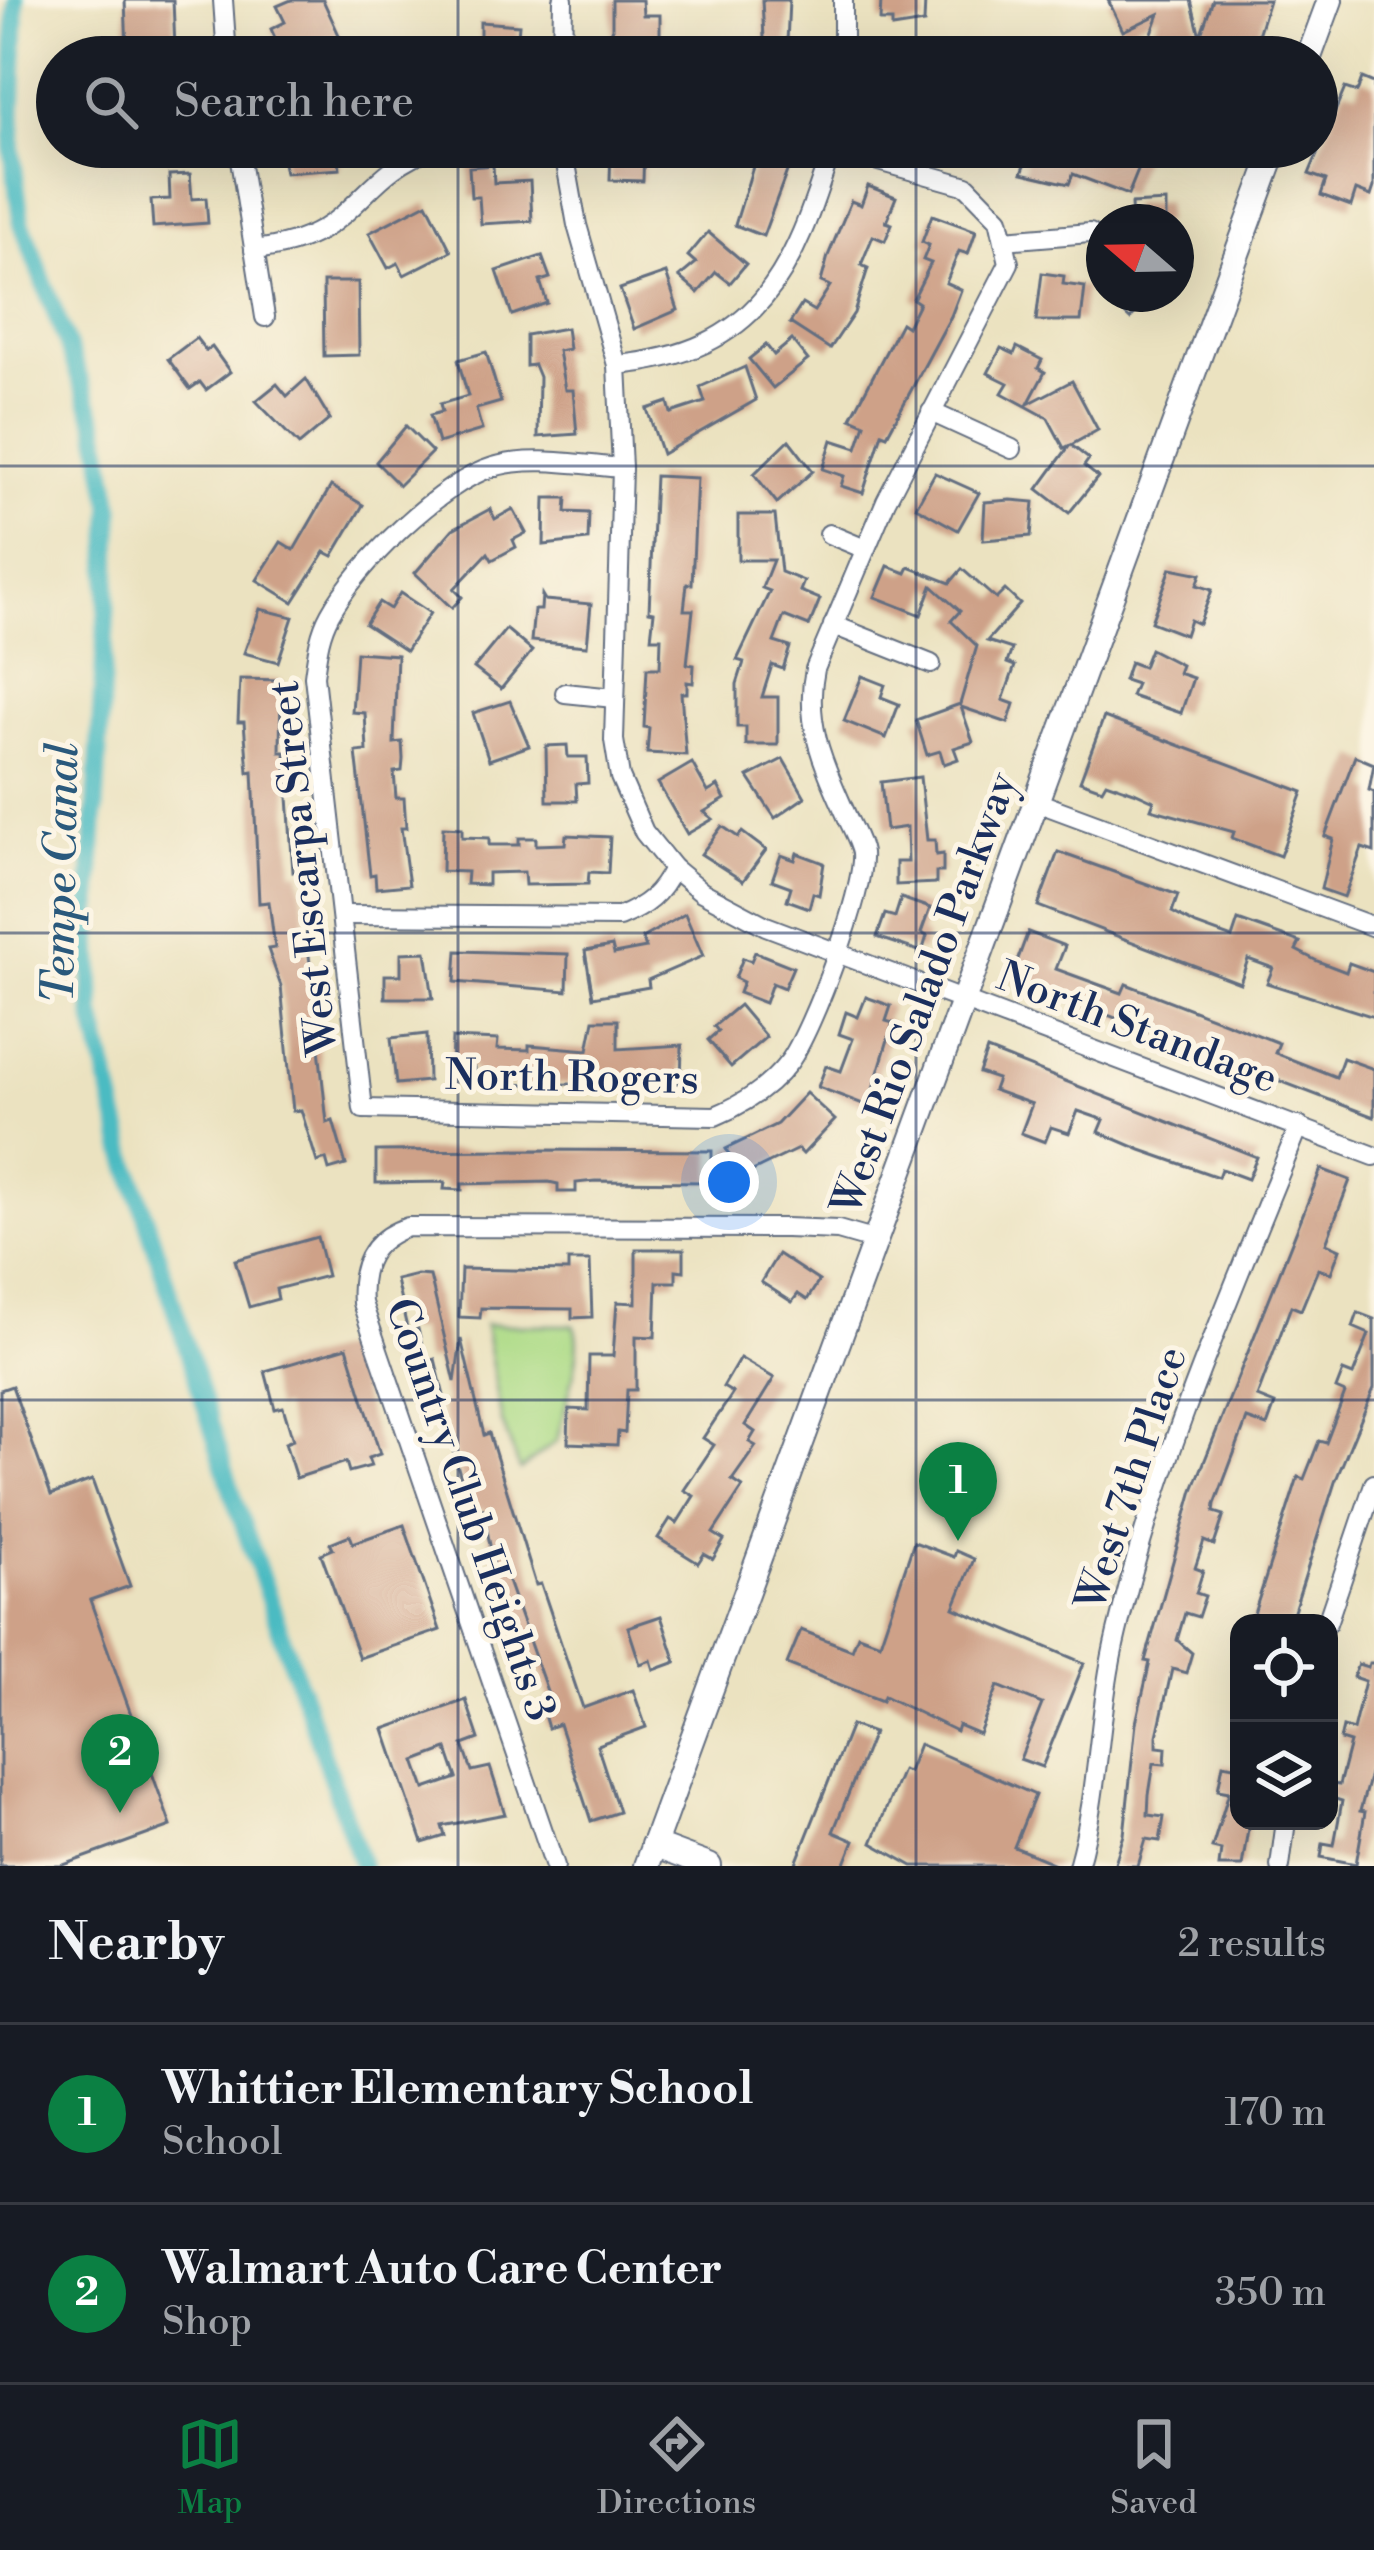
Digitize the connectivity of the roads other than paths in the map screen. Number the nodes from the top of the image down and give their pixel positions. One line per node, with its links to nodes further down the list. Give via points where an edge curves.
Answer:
1 (223, 0): 5 (street)
2 (563, 0): 6 (street)
3 (843, 0): 7 (street)
4 (1330, 0): 8 (main road)
5 (226, 36)
6 (562, 36)
7 (843, 36)
8 (1317, 36)
9 (241, 168): 17 (street)
10 (397, 168): 17 (street, via 319,236)
11 (567, 168): 19 (street, North Standage)
12 (824, 168): 19 (street, via 766,300 694,352)
13 (905, 168): 16 (street, via 967,186 988,202)
14 (1268, 168): 29 (main road, West Rio Salado Parkway)
15 (1086, 232): 16 (street)
16 (1004, 240): 20 (street, North Rogers, via 1009,263 998,291)
17 (254, 250): 18 (street)
18 (265, 317)
19 (617, 365): 22 (street, North Standage)
20 (932, 412): 21 (street); 24 (street, North Rogers)
21 (1012, 449)
22 (622, 468): 28 (street, North Standage); 31 (street, West Escarpa Street, via 525,463 463,481 374,559 331,612 314,676)
23 (829, 534): 24 (street)
24 (865, 549): 25 (street, North Rogers)
25 (833, 625): 26 (street); 33 (street, North Rogers, via 814,669 811,719 862,849 861,881)
26 (931, 664)
27 (565, 693): 28 (street)
28 (614, 698): 30 (street, North Standage, via 628,805)
29 (1034, 801): 32 (street); 34 (main road, West Rio Salado Parkway)
30 (673, 868): 31 (street, via 663,890 619,917); 33 (street, North Standage, via 732,909)
31 (345, 915): 35 (street, West Escarpa Street)
32 (1374, 928)
33 (835, 955): 34 (street, North Standage); 35 (street, North Rogers, via 791,1060 716,1116)
34 (965, 998): 36 (street, North Standage); 38 (main road, West Rio Salado Parkway)
35 (364, 1109)
36 (1299, 1126): 37 (street, North Standage); 45 (street, West 7th Place, via 1138,1551 1115,1636)
37 (1374, 1156)
38 (874, 1240): 42 (main road, West Rio Salado Parkway); 43 (street, Country Club Heights 3, via 786,1228 408,1227 387,1234 364,1264 362,1303)
39 (1374, 1484): 40 (street)
40 (1330, 1614)
41 (1285, 1830): 46 (street)
42 (650, 1856): 44 (main road)
43 (555, 1866)
44 (709, 1866)
45 (1078, 1866)
46 (1280, 1866)

